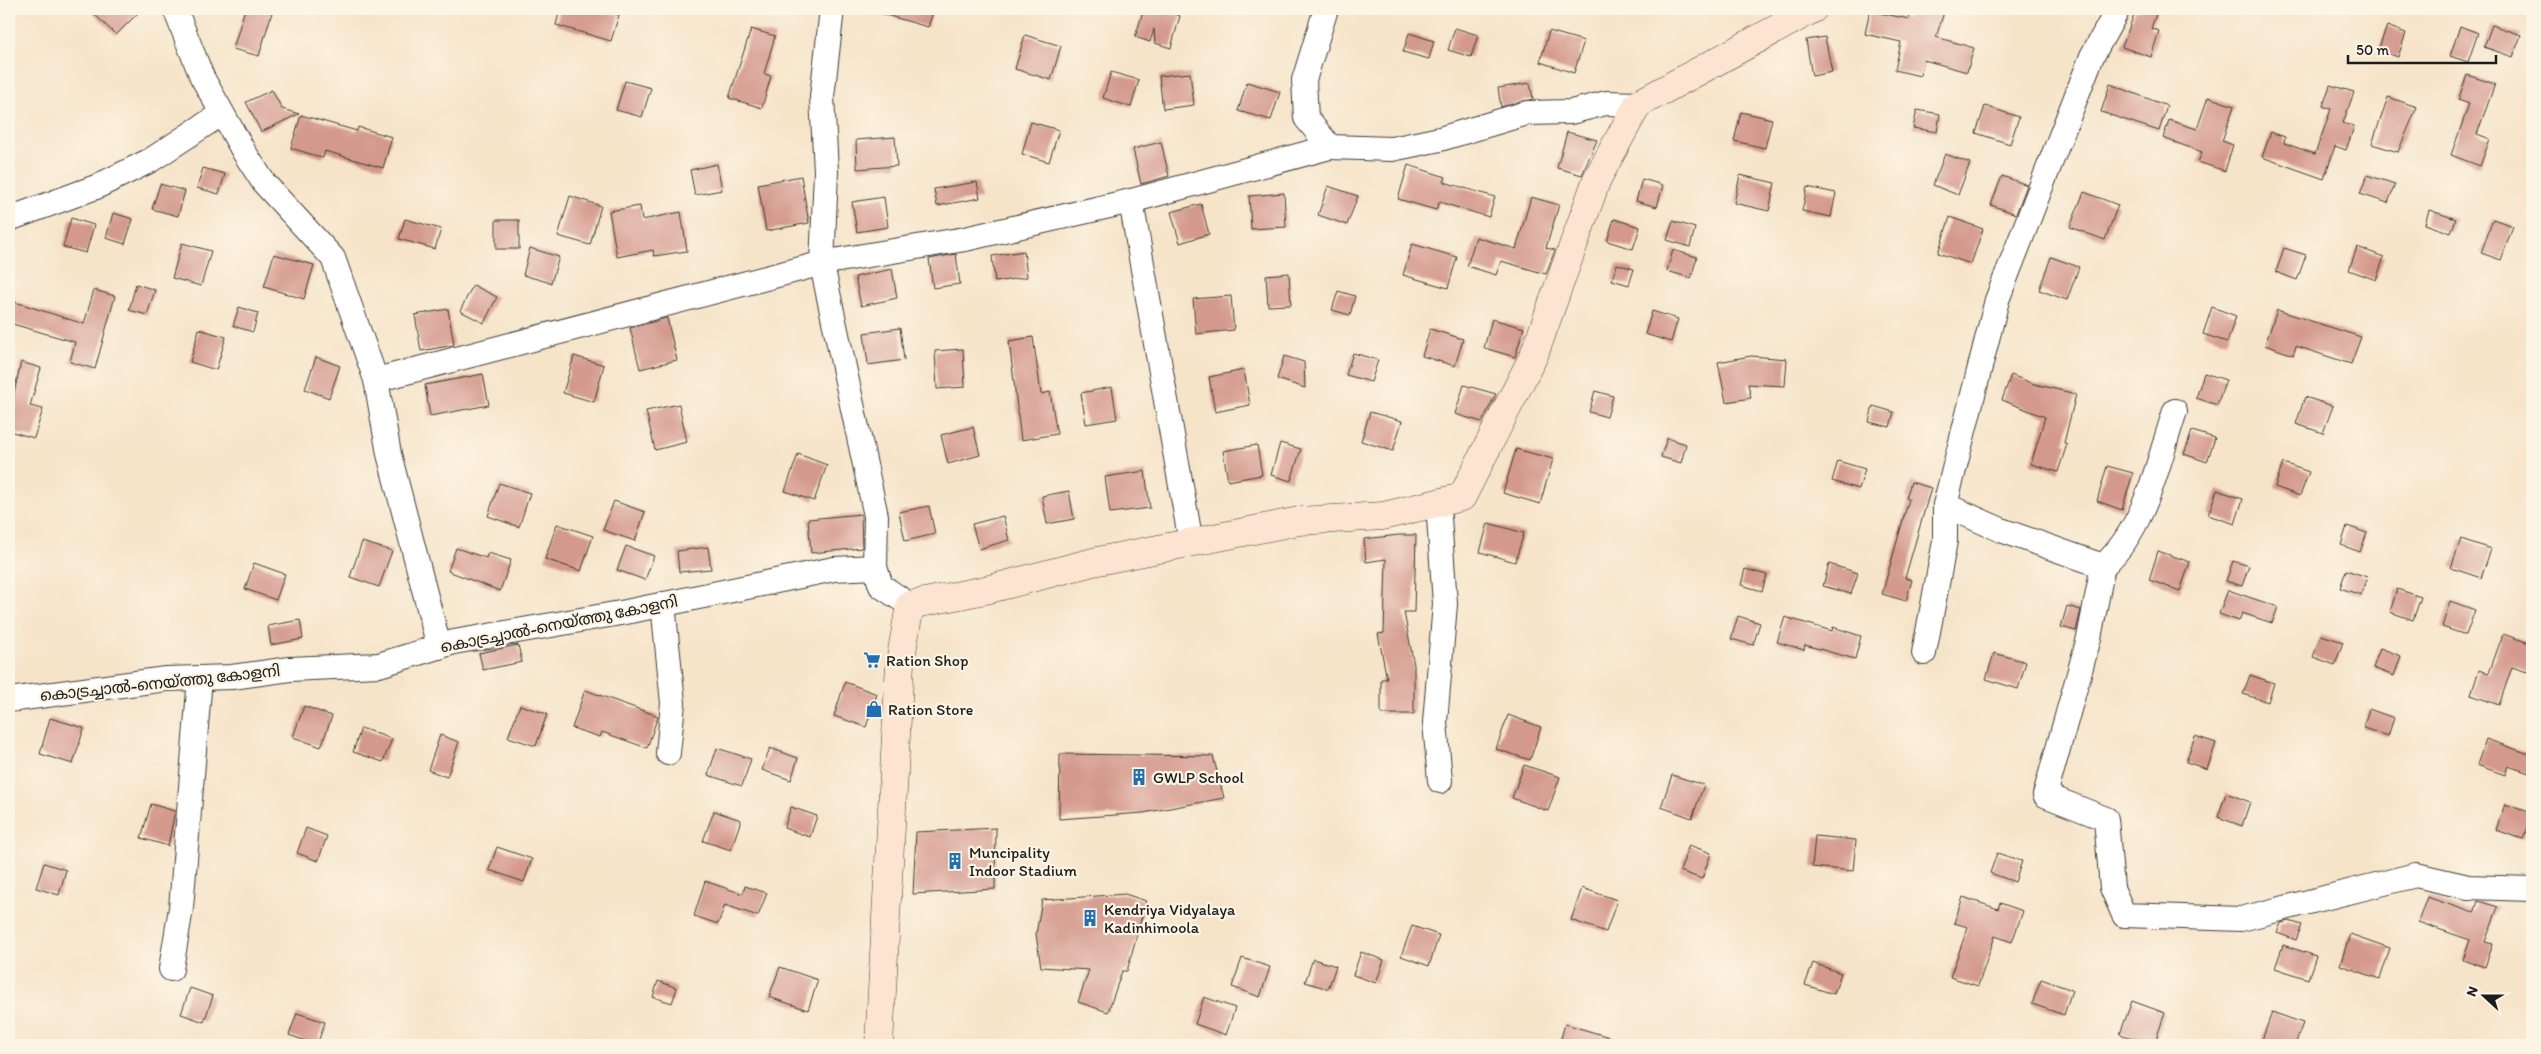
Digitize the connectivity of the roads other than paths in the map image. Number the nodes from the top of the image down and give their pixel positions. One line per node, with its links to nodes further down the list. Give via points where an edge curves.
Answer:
1 (176, 9): 7 (street, via 202,77)
2 (832, 9): 11 (street, via 822,97 826,171)
3 (1326, 9): 8 (street, via 1304,80 1306,118)
4 (1813, 9): 6 (main road)
5 (2118, 9): 15 (street, via 2092,56 1998,300)
6 (1638, 104): 8 (street, via 1606,103 1571,112 1526,114 1392,149); 14 (main road, via 1597,179 1534,355 1462,497)
7 (221, 114): 10 (street, via 151,160 104,184); 12 (street, via 264,183 333,258)
8 (1330, 147): 9 (street)
9 (1131, 201): 11 (street, via 965,239); 16 (street)
10 (9, 219)
11 (822, 264): 12 (street); 17 (street, via 876,516)
12 (376, 380): 21 (street, via 389,454)
13 (2175, 411): 18 (street, via 2136,524 2119,551)
14 (1438, 503): 16 (main road, via 1383,516 1299,521); 26 (street, via 1445,604 1435,722)
15 (1945, 505): 18 (street, via 2001,530); 22 (street, via 1945,541)
16 (1191, 543): 20 (main road, via 1092,562 990,589)
17 (875, 566): 19 (street, കൊട്രച്ചാൽ-നെയ്ത്തു കോളനി, via 834,569); 20 (street, via 881,586)
18 (2103, 566): 27 (street, via 2089,638 2045,795 2106,819 2112,888 2124,915 2241,919 2416,875 2468,887)
19 (663, 604): 21 (street, കൊട്രച്ചാൽ-നെയ്ത്തു കോളനി); 25 (street, via 672,703)
20 (910, 605): 29 (main road, via 900,664)
21 (439, 647): 23 (street, കൊട്രച്ചാൽ-നെയ്ത്തു കോളനി, via 379,665)
22 (1924, 653)
23 (200, 678): 24 (street, കൊട്രച്ചാൽ-നെയ്ത്തു കോളനി, via 99,687); 28 (street, via 181,908)
24 (9, 700)
25 (668, 753)
26 (1440, 781)
27 (2532, 889)
28 (171, 969)
29 (879, 1045)

